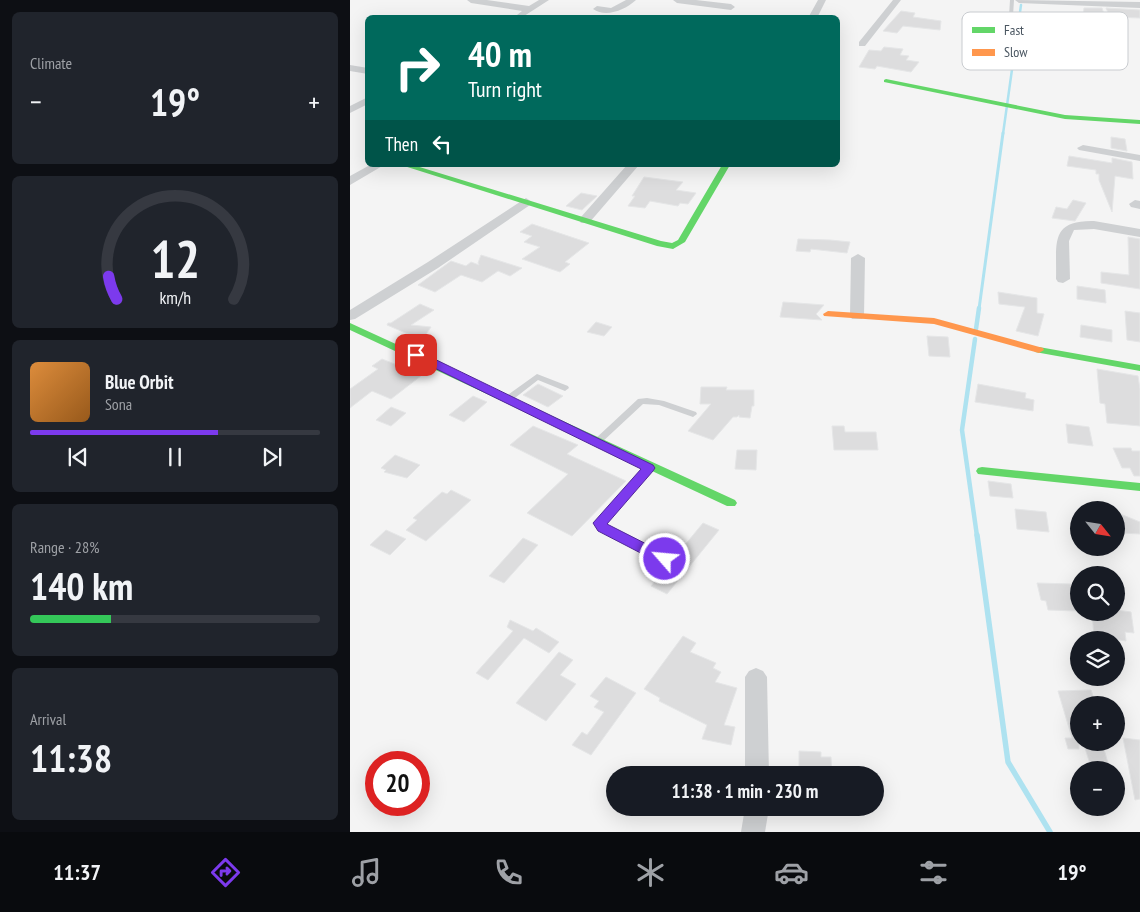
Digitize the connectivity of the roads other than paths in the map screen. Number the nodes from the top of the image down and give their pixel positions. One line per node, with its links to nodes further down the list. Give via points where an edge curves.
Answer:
1 (471, 0): 10 (street)
2 (545, 0): 10 (street)
3 (632, 0): 11 (street, via 612,11)
4 (677, 0): 9 (street)
5 (822, 0): 13 (street)
6 (897, 0): 14 (street)
7 (1018, 0): 8 (street)
8 (1140, 5)
9 (732, 8)
10 (529, 9): 12 (street)
11 (596, 9)
12 (521, 15)
13 (814, 15)
14 (862, 44)
15 (350, 68): 16 (street)
16 (365, 70)
17 (886, 81): 20 (street, via 1065,117)
18 (365, 102): 19 (street)
19 (350, 110)
20 (1140, 122)
21 (1083, 148): 22 (street)
22 (1140, 158)
23 (374, 167): 27 (street)
24 (412, 167): 28 (street)
25 (631, 167): 29 (street)
26 (725, 167): 29 (street, via 681,242 676,245 660,244)
27 (350, 181)
28 (526, 202): 29 (street); 34 (street, via 433,266)
29 (585, 220)
30 (1140, 233): 32 (street, via 1092,225 1069,228 1063,241)
31 (858, 258): 35 (street)
32 (1063, 279)
33 (828, 314): 35 (street)
34 (350, 316)
35 (857, 316): 37 (street, via 934,321 1023,347)
36 (350, 326): 39 (street)
37 (1140, 368)
38 (565, 388): 39 (lane, via 537,377)
39 (508, 399): 41 (street)
40 (693, 414): 41 (lane, via 662,403 641,402)
41 (597, 442): 42 (street)
42 (649, 468): 45 (street); 46 (lane, via 600,523 602,527)
43 (982, 470): 44 (street)
44 (1140, 487)
45 (731, 503)
46 (665, 559)
47 (756, 677): 48 (street)
48 (757, 766)
49 (756, 816): 50 (street)
50 (753, 832)

